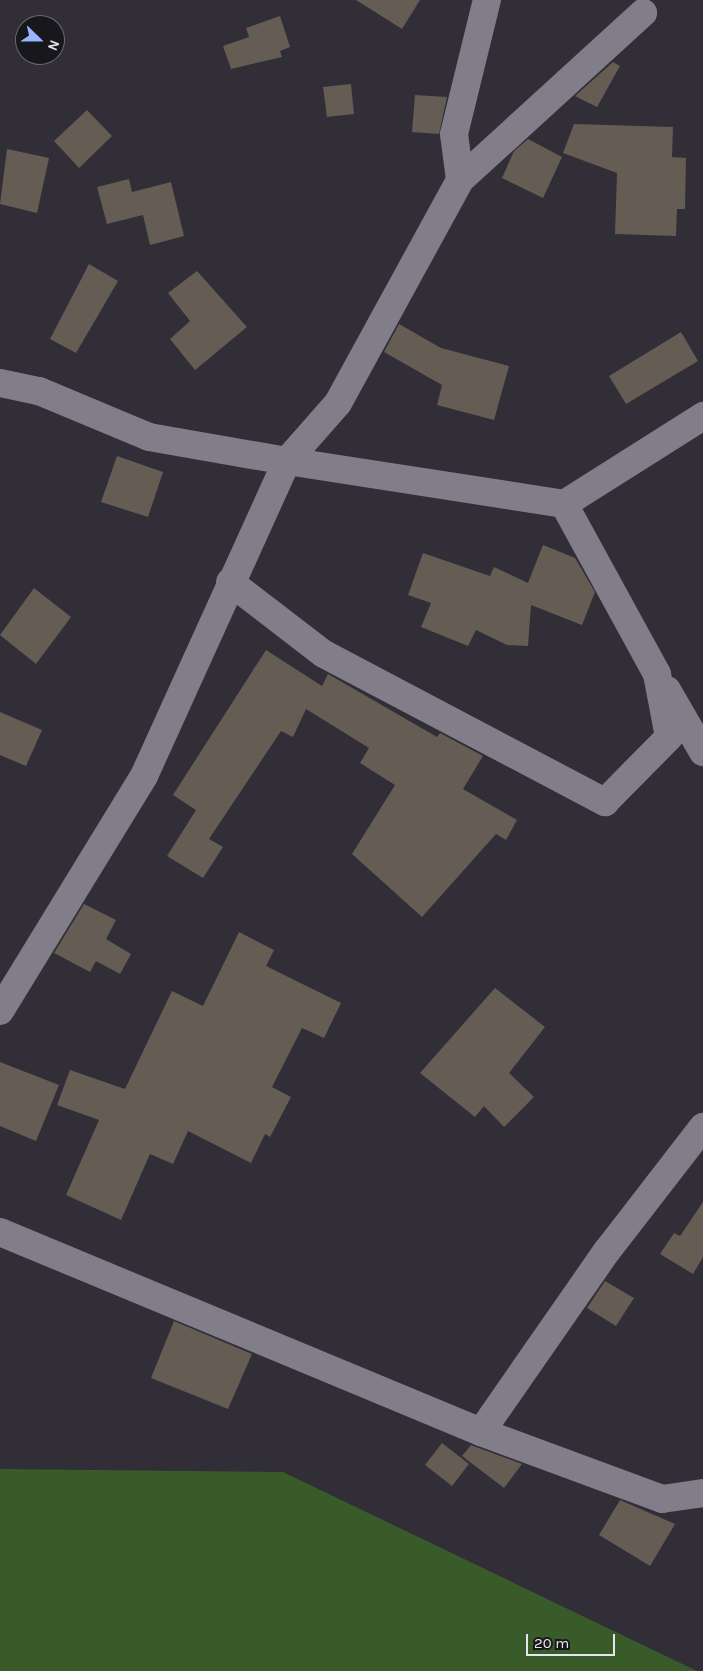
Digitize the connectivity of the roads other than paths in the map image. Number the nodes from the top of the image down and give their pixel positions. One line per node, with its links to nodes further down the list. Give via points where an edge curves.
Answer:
1 (487, 0): 3 (street, via 454,134)
2 (643, 14): 3 (street)
3 (460, 180): 6 (street, via 338,403)
4 (0, 383): 6 (street, via 39,391 149,437)
5 (703, 416): 7 (street)
6 (287, 461): 7 (street); 8 (street)
7 (564, 504): 9 (street)
8 (230, 582): 9 (street, via 324,654 605,802 669,737); 11 (street, via 144,776)
9 (657, 674): 10 (street)
10 (703, 752)
11 (0, 1011)
12 (703, 1127): 14 (street, via 607,1251)
13 (0, 1232): 14 (street)
14 (481, 1432): 15 (street, via 662,1499)
15 (703, 1493)

